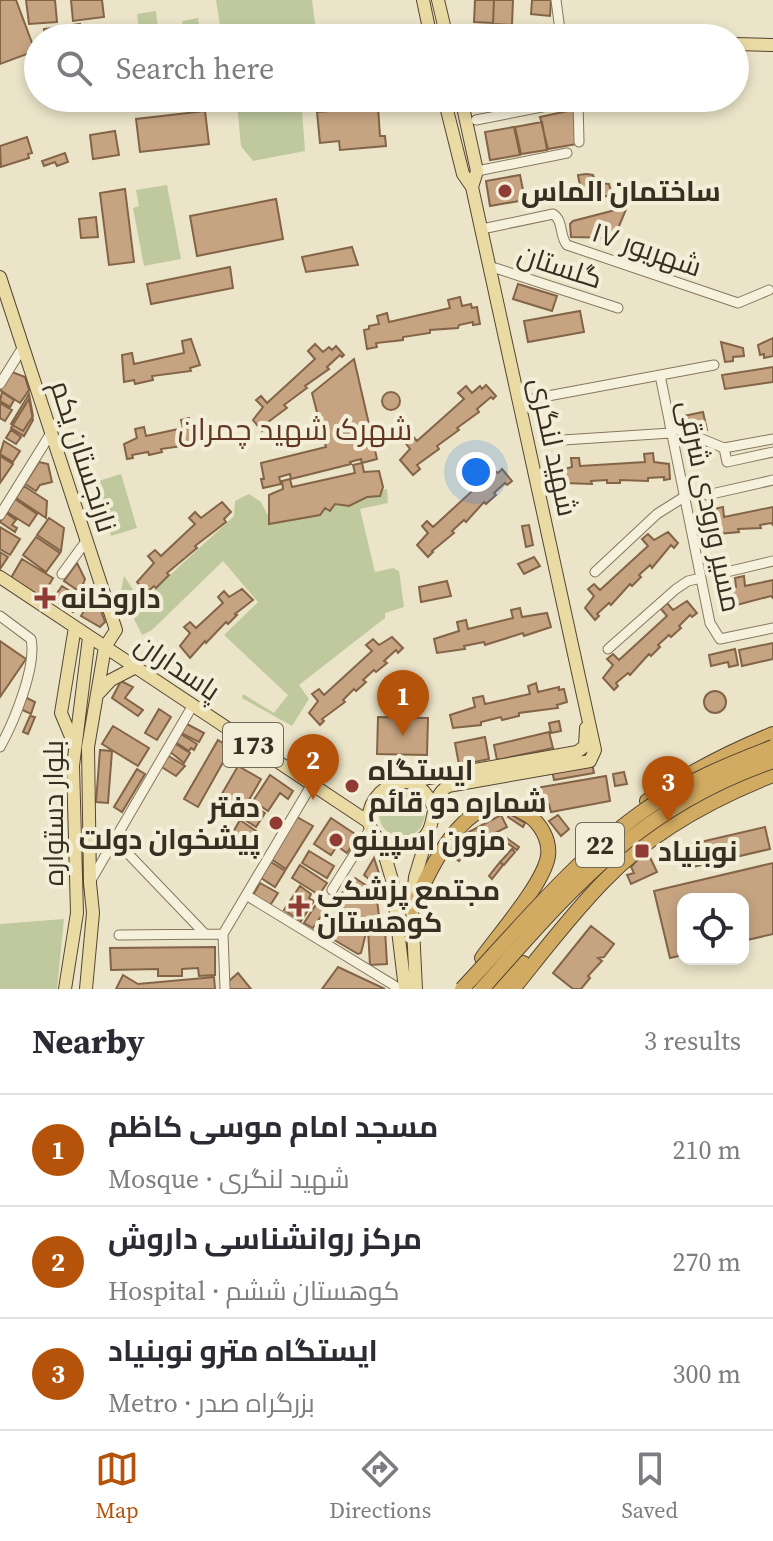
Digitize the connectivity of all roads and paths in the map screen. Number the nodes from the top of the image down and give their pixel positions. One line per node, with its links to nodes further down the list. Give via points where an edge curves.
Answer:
1 (423, 0): 4 (main road)
2 (438, 0): 5 (main road)
3 (556, 0): 6 (street)
4 (428, 24)
5 (444, 24)
6 (559, 24)
7 (749, 44): 8 (main road)
8 (773, 45)
9 (448, 112): 17 (main road, شهید لنگری, via 463,174)
10 (464, 112): 16 (main road)
11 (515, 112): 13 (street)
12 (578, 112): 14 (street)
13 (476, 120)
14 (579, 142)
15 (567, 153): 16 (street)
16 (477, 171): 17 (main road)
17 (472, 187): 18 (main road, شهید لنگری)
18 (482, 229): 19 (main road, شهید لنگری); 21 (street, ۱۷ شهریور, via 553,214 567,245 738,303)
19 (489, 266): 22 (street, گلستان); 27 (main road, شهید لنگری)
20 (0, 277): 23 (main road, نارنجستان یکم)
21 (769, 290)
22 (618, 308)
23 (23, 347): 26 (street); 29 (main road, نارنجستان یکم)
24 (714, 365): 25 (street)
25 (660, 375): 27 (street); 28 (street, مسیر ورودی شرقی)
26 (0, 384)
27 (521, 401): 56 (main road, شهید لنگری)
28 (671, 430): 31 (street); 32 (street); 36 (street, مسیر ورودی شرقی)
29 (51, 433): 37 (street); 38 (main road, نارنجستان یکم)
30 (773, 439): 32 (street)
31 (563, 440)
32 (724, 448): 33 (street, via 727,462)
33 (773, 452)
34 (773, 480): 35 (street)
35 (707, 495)
36 (684, 497): 40 (street, via 657,514); 44 (street, مسیر ورودی شرقی)
37 (0, 515)
38 (87, 540): 41 (street); 49 (main road, نارنجستان یکم, via 116,630)
39 (773, 561): 42 (street)
40 (595, 572)
41 (62, 574)
42 (718, 574)
43 (0, 577): 46 (main road, پاسداران / 173)
44 (701, 578): 47 (street, مسیر ورودی شرقی, via 710,623 720,639); 50 (street, via 676,589)
45 (0, 616): 59 (street, via 26,634 33,648)
46 (75, 627): 48 (main road, پاسداران / 173); 58 (main road, via 61,713)
47 (773, 628)
48 (89, 637): 49 (main road, پاسداران / 173); 52 (main road, بلوار دستواره)
49 (105, 647): 51 (main road, پاسداران / 173); 53 (main road, بلوار دستواره)
50 (608, 649)
51 (136, 667): 54 (main road); 55 (main road, پاسداران / 173)
52 (84, 673): 53 (main road); 58 (main road, بلوار دستواره)
53 (100, 677): 54 (main road, بلوار دستواره)
54 (98, 694): 74 (main road, بلوار دستواره, via 88,747)
55 (193, 705): 66 (main road, پاسداران / 173); 72 (street)
56 (587, 717): 64 (main road, شهید لنگری, via 585,746 577,752); 67 (main road, شهید لنگری, via 595,750 590,761)
57 (773, 734): 82 (highway, via 666,787 618,822)
58 (75, 745): 83 (main road, بلوار دستواره, via 77,913)
59 (0, 747)
60 (773, 747): 89 (highway, 22, bridge, via 671,793 628,823 579,865)
61 (773, 761): 90 (highway, 22, bridge, via 704,789 630,836 587,875)
62 (773, 769): 90 (highway, via 680,810 635,842)
63 (773, 775): 73 (highway, via 684,818)
64 (433, 776): 65 (main road, شهید لنگری); 67 (main road, via 432,788)
65 (403, 782): 68 (main road, via 422,789); 69 (main road, via 377,794 371,803)
66 (312, 784): 69 (main road, پاسداران / 173); 76 (street)
67 (448, 786): 68 (main road)
68 (433, 806): 70 (main road)
69 (371, 825): 71 (main road); 75 (street)
70 (428, 833): 71 (main road, via 400,847); 77 (main road)
71 (380, 839): 78 (main road)
72 (116, 841): 74 (street); 79 (street)
73 (604, 881): 91 (highway); 92 (highway)
74 (90, 883): 84 (main road, بلوار دستواره, via 93,913)
75 (332, 890)
76 (246, 895): 80 (street); 86 (street)
77 (412, 908): 78 (main road); 82 (highway, via 448,841 466,820 493,806 517,808 535,820 546,836 548,856 541,877); 87 (main road)
78 (396, 911): 86 (main road)
79 (205, 934): 80 (street); 81 (street)
80 (223, 934): 85 (street)
81 (119, 935)
82 (482, 958): 88 (highway)
83 (65, 989)
84 (86, 989)
85 (225, 989)
86 (403, 989)
87 (416, 989)
88 (453, 989)
89 (462, 989)
90 (485, 989)
91 (498, 989)
92 (513, 989)

